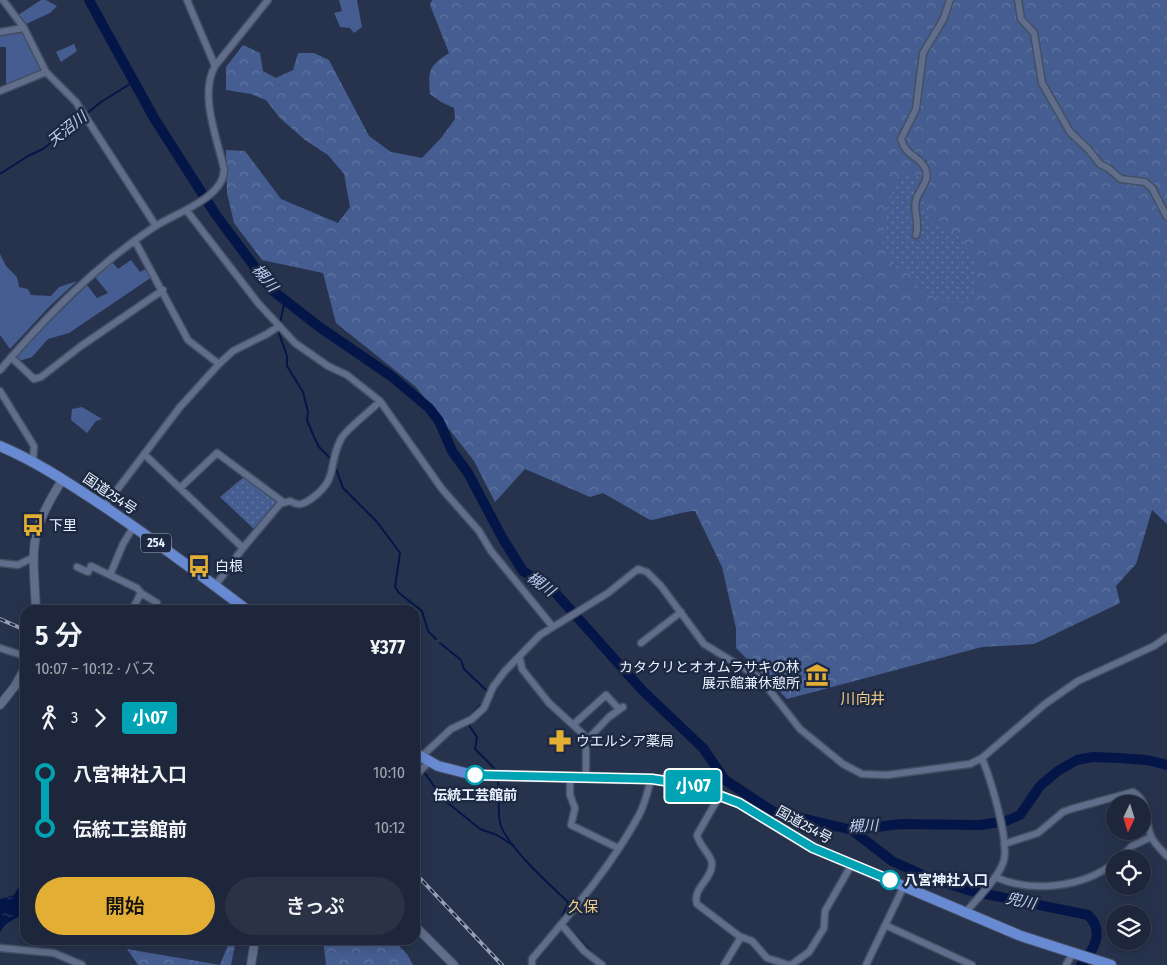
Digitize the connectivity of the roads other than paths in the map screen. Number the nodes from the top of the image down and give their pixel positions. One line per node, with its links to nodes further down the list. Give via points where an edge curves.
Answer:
1 (3, 0): 6 (street)
2 (187, 0): 8 (street)
3 (268, 0): 8 (street)
4 (950, 0): 14 (street, via 943,20 923,53 916,110 901,139 903,148 926,170 926,182 915,202 919,227)
5 (1018, 0): 12 (street, via 1022,18 1034,33 1042,84 1070,132 1100,164 1121,179 1145,182 1152,188)
6 (24, 28): 7 (street); 9 (street)
7 (0, 32)
8 (216, 66): 11 (street, via 210,77 208,96 224,176 217,188)
9 (46, 72): 10 (street); 13 (street, via 76,102)
10 (0, 90)
11 (188, 210): 13 (street); 17 (street, via 258,304)
12 (1167, 217)
13 (156, 226): 15 (street)
14 (916, 235)
15 (135, 241): 16 (street); 18 (street, via 58,305)
16 (163, 290): 18 (street, via 41,377 34,379); 19 (street, via 188,340)
17 (279, 326): 19 (street, via 233,351); 22 (street, via 306,351 347,374)
18 (11, 357): 20 (street)
19 (219, 364): 24 (street)
20 (0, 370)
21 (0, 391): 25 (street, via 34,446)
22 (380, 401): 28 (street, via 341,439 325,488 305,504); 43 (street, via 442,489 479,531 491,551)
23 (1, 448): 25 (highway, 国道254号 / 254)
24 (144, 454): 27 (street); 29 (street)
25 (32, 461): 26 (highway, 国道254号 / 254)
26 (63, 479): 29 (highway, 国道254号 / 254); 32 (street, via 40,519)
27 (180, 488): 28 (street, via 217,453); 31 (street)
28 (283, 502): 31 (street)
29 (104, 507): 30 (highway, 国道254号 / 254)
30 (134, 526): 35 (street); 36 (highway, 国道254号 / 254)
31 (243, 548): 36 (street)
32 (32, 558): 33 (street, via 18,565); 39 (street)
33 (0, 563)
34 (77, 567): 35 (street, via 88,572 91,566)
35 (110, 575): 37 (street)
36 (215, 586): 41 (highway, 国道254号 / 254)
37 (141, 593): 38 (street); 40 (street)
38 (157, 603)
39 (36, 605)
40 (135, 605)
41 (240, 605)
42 (681, 612): 43 (street, via 661,586 642,569 635,570 592,604); 45 (street); 54 (street, via 704,644 760,678 800,729 843,764 862,774 887,776 970,764)
43 (553, 627): 48 (street, via 531,644)
44 (1167, 637): 54 (street, via 1078,681 1045,704)
45 (641, 643)
46 (0, 648): 47 (street)
47 (20, 654)
48 (520, 659): 51 (street, via 522,669 549,704); 53 (street, via 493,687 484,708 472,719 451,729)
49 (20, 677): 50 (street)
50 (0, 706)
51 (574, 724): 52 (street); 52 (street, via 606,695 621,708)
52 (586, 741): 56 (street)
53 (422, 757): 55 (highway, 国道254号, via 473,775)
54 (982, 758): 64 (street)
55 (570, 778): 56 (highway, 国道254号); 65 (street, via 570,795 575,808 571,825)
56 (586, 778): 57 (highway, 国道254号)
57 (652, 779): 58 (highway, 国道254号, via 670,780); 65 (street, via 640,813)
58 (720, 795): 68 (highway, 国道254号, via 813,848); 76 (street, via 697,836 712,860 712,866 695,899 701,909)
59 (1121, 795): 60 (street, via 1133,792)
60 (1139, 795)
61 (1106, 799): 64 (street, via 1071,808 1038,833)
62 (1151, 837): 67 (street)
63 (1145, 840): 66 (street)
64 (1004, 842): 70 (street, via 1004,860)
65 (618, 848): 73 (street, via 599,878)
66 (1128, 850)
67 (1167, 856)
68 (852, 864): 71 (highway, 国道254号); 86 (street, via 825,912 824,928 809,952)
69 (1106, 870): 70 (street, via 1064,884 1021,886)
70 (993, 879): 72 (street)
71 (904, 886): 72 (highway, 国道254号); 74 (street)
72 (966, 912): 79 (highway, 国道254号, via 1021,936)
73 (561, 924): 83 (street, via 532,959); 84 (street)
74 (885, 925): 87 (street); 88 (street)
75 (420, 931): 82 (street)
76 (741, 937): 85 (street); 86 (street, via 752,941 771,961)
77 (254, 945): 81 (street)
78 (0, 948): 80 (street, via 54,953)
79 (1074, 953): 89 (street); 90 (highway, 国道254号)
80 (82, 965)
81 (251, 965)
82 (454, 965)
83 (532, 965)
84 (602, 965)
85 (724, 965)
86 (790, 965)
87 (866, 965)
88 (972, 965)
89 (1066, 965)
90 (1111, 965)

